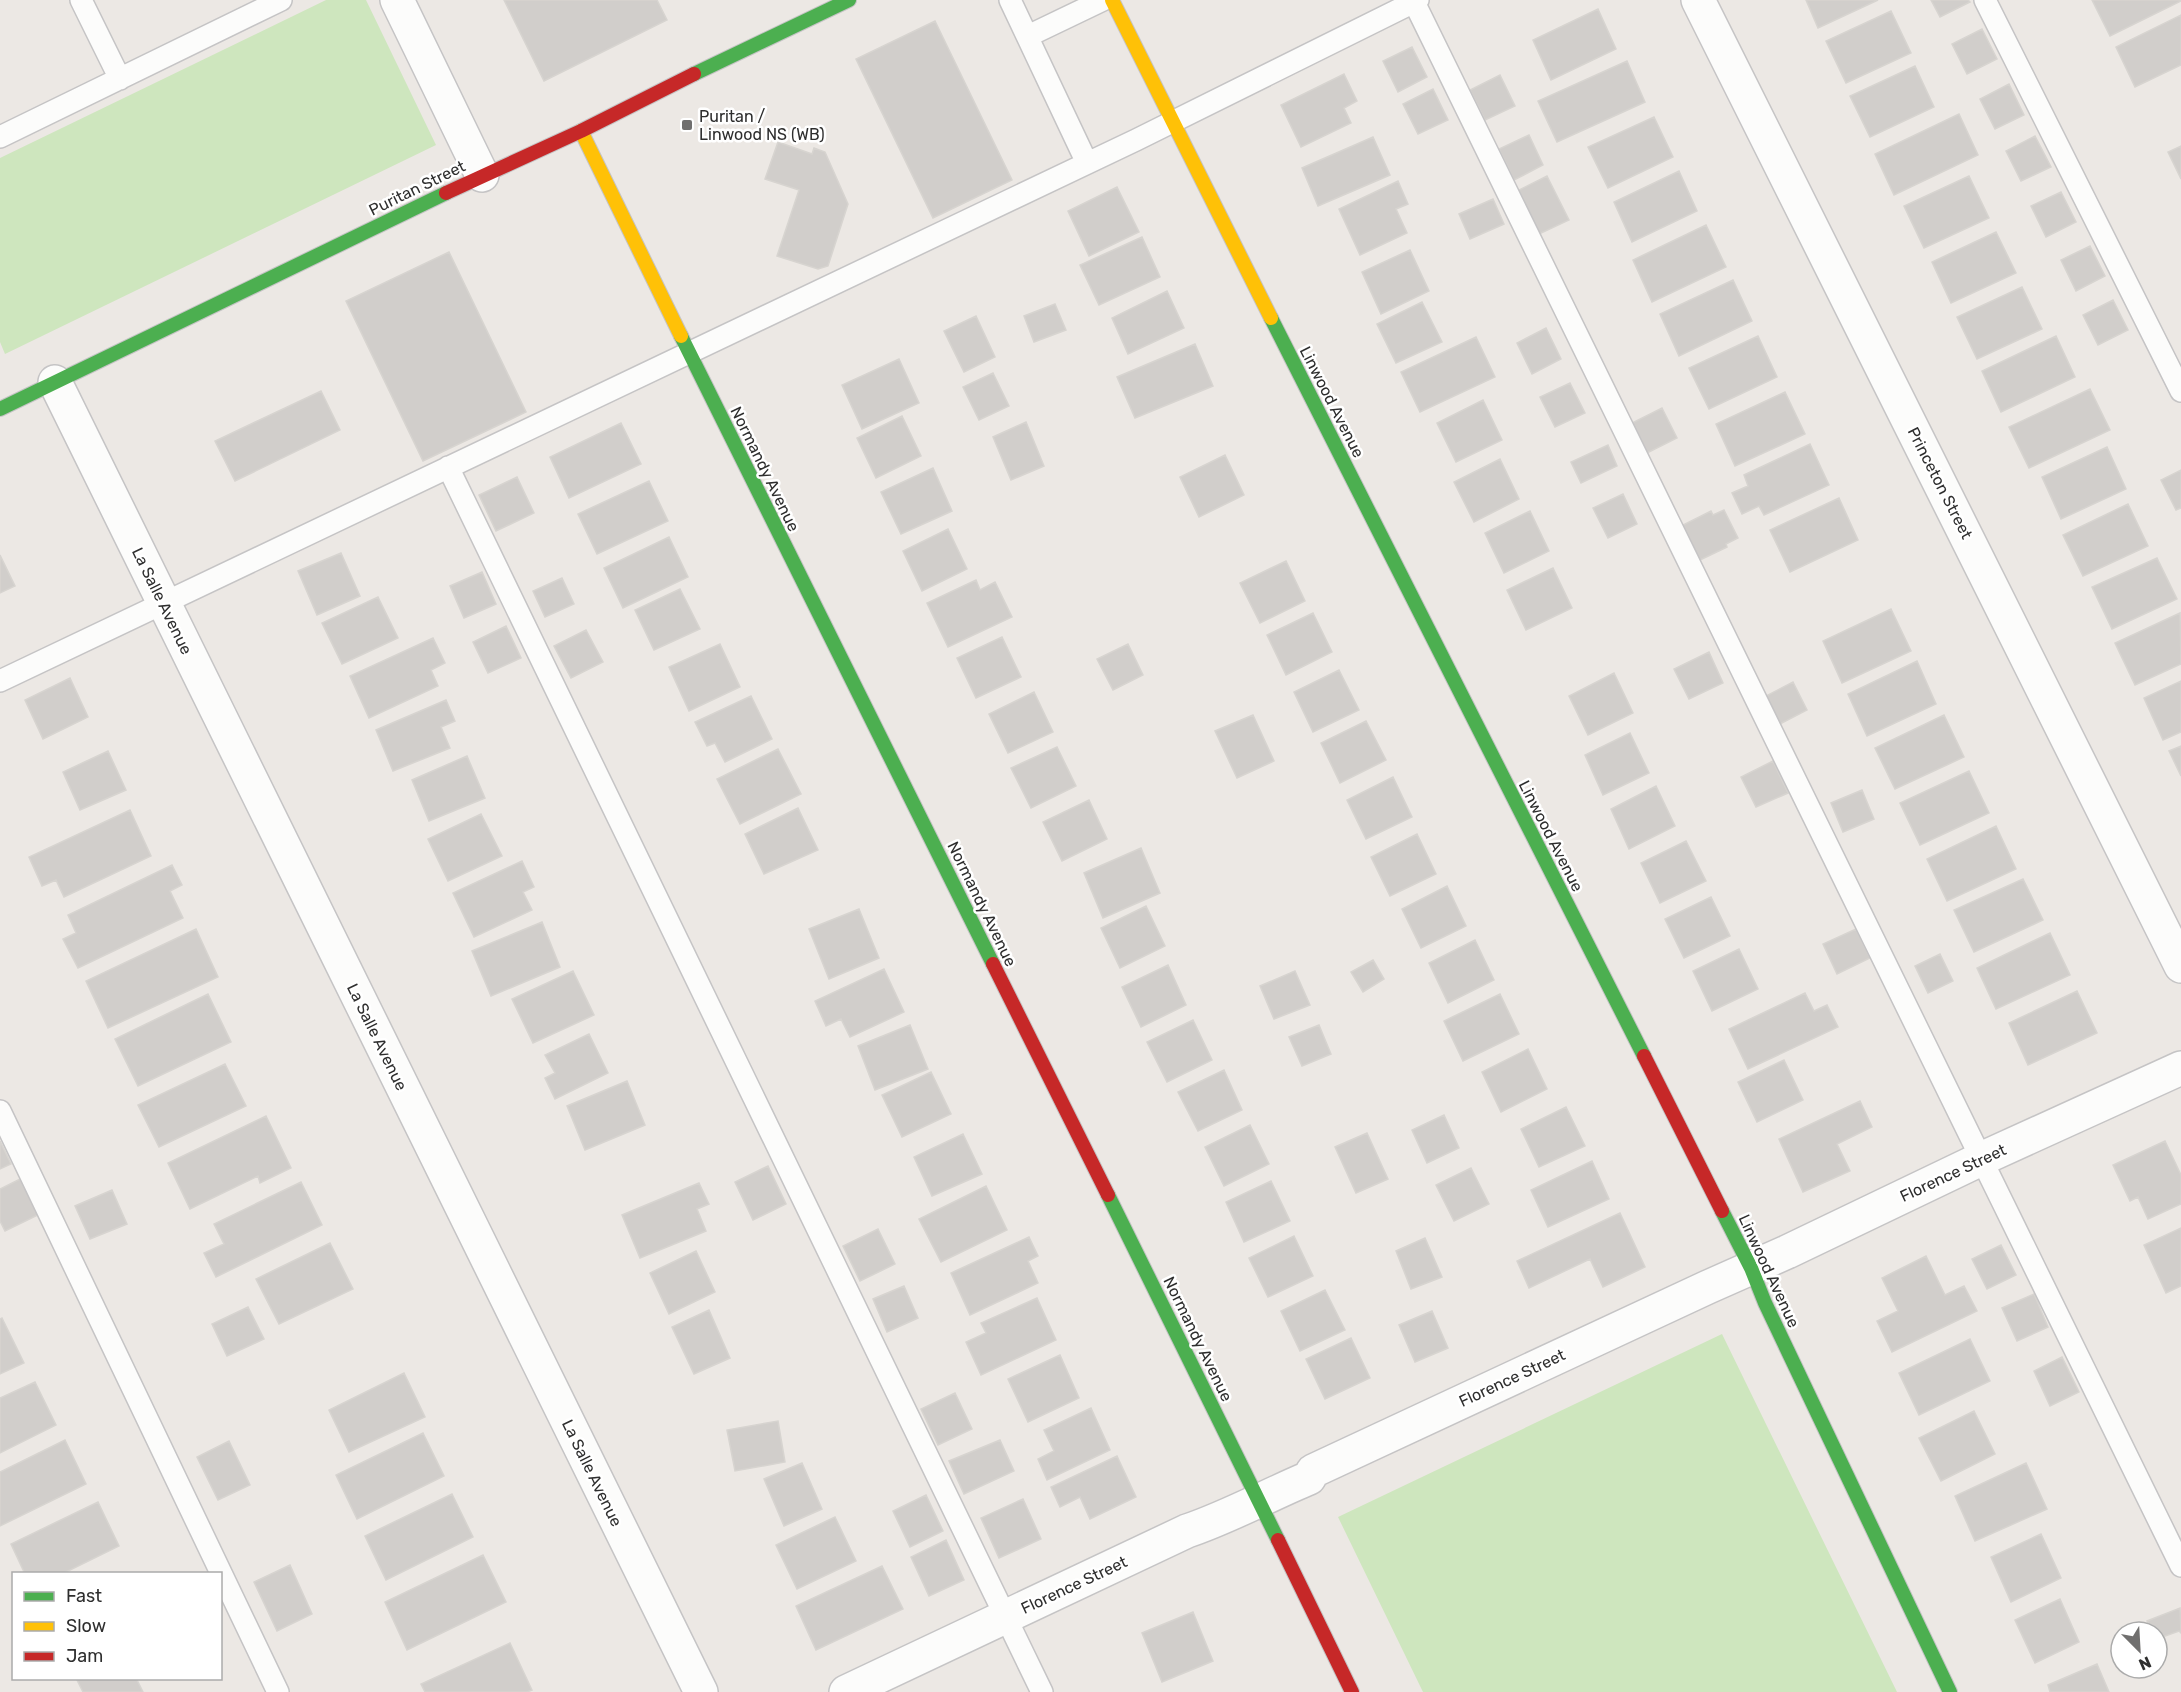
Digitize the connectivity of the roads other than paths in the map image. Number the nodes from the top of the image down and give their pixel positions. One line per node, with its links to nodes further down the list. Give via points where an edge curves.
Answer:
1 (81, 0): 12 (lane)
2 (281, 0): 12 (lane)
3 (397, 0): 17 (street)
4 (849, 0): 14 (street, Puritan Street)
5 (1010, 0): 11 (lane)
6 (1103, 0): 11 (lane)
7 (1112, 0): 13 (street, Linwood Avenue)
8 (1698, 0): 25 (street, Princeton Street)
9 (1985, 0): 20 (lane)
10 (1416, 1): 13 (lane); 28 (lane)
11 (1028, 36): 16 (lane)
12 (120, 79): 15 (lane)
13 (1172, 123): 16 (lane); 29 (street, Linwood Avenue)
14 (581, 131): 17 (street, Puritan Street); 18 (street, Normandy Avenue)
15 (0, 137)
16 (1087, 163): 18 (lane)
17 (482, 175): 19 (street, Puritan Street)
18 (689, 354): 22 (lane); 30 (street, Normandy Avenue)
19 (55, 382): 21 (street, Puritan Street); 23 (street, La Salle Avenue)
20 (2181, 392)
21 (0, 409)
22 (448, 467): 23 (lane); 34 (lane)
23 (163, 603): 24 (lane); 36 (street, La Salle Avenue)
24 (0, 681)
25 (2181, 966)
26 (2181, 1068): 28 (street, Florence Street)
27 (0, 1111): 32 (lane)
28 (1981, 1159): 29 (street, Florence Street); 31 (lane)
29 (1751, 1268): 30 (street, Florence Street); 40 (street, Linwood Avenue)
30 (1259, 1499): 34 (street, Florence Street); 39 (street, Normandy Avenue)
31 (2181, 1566)
32 (221, 1572)
33 (222, 1575): 35 (lane)
34 (1005, 1617): 37 (street, Florence Street); 38 (lane)
35 (278, 1692)
36 (700, 1692)
37 (846, 1692)
38 (1042, 1692)
39 (1352, 1692)
40 (1950, 1692)

